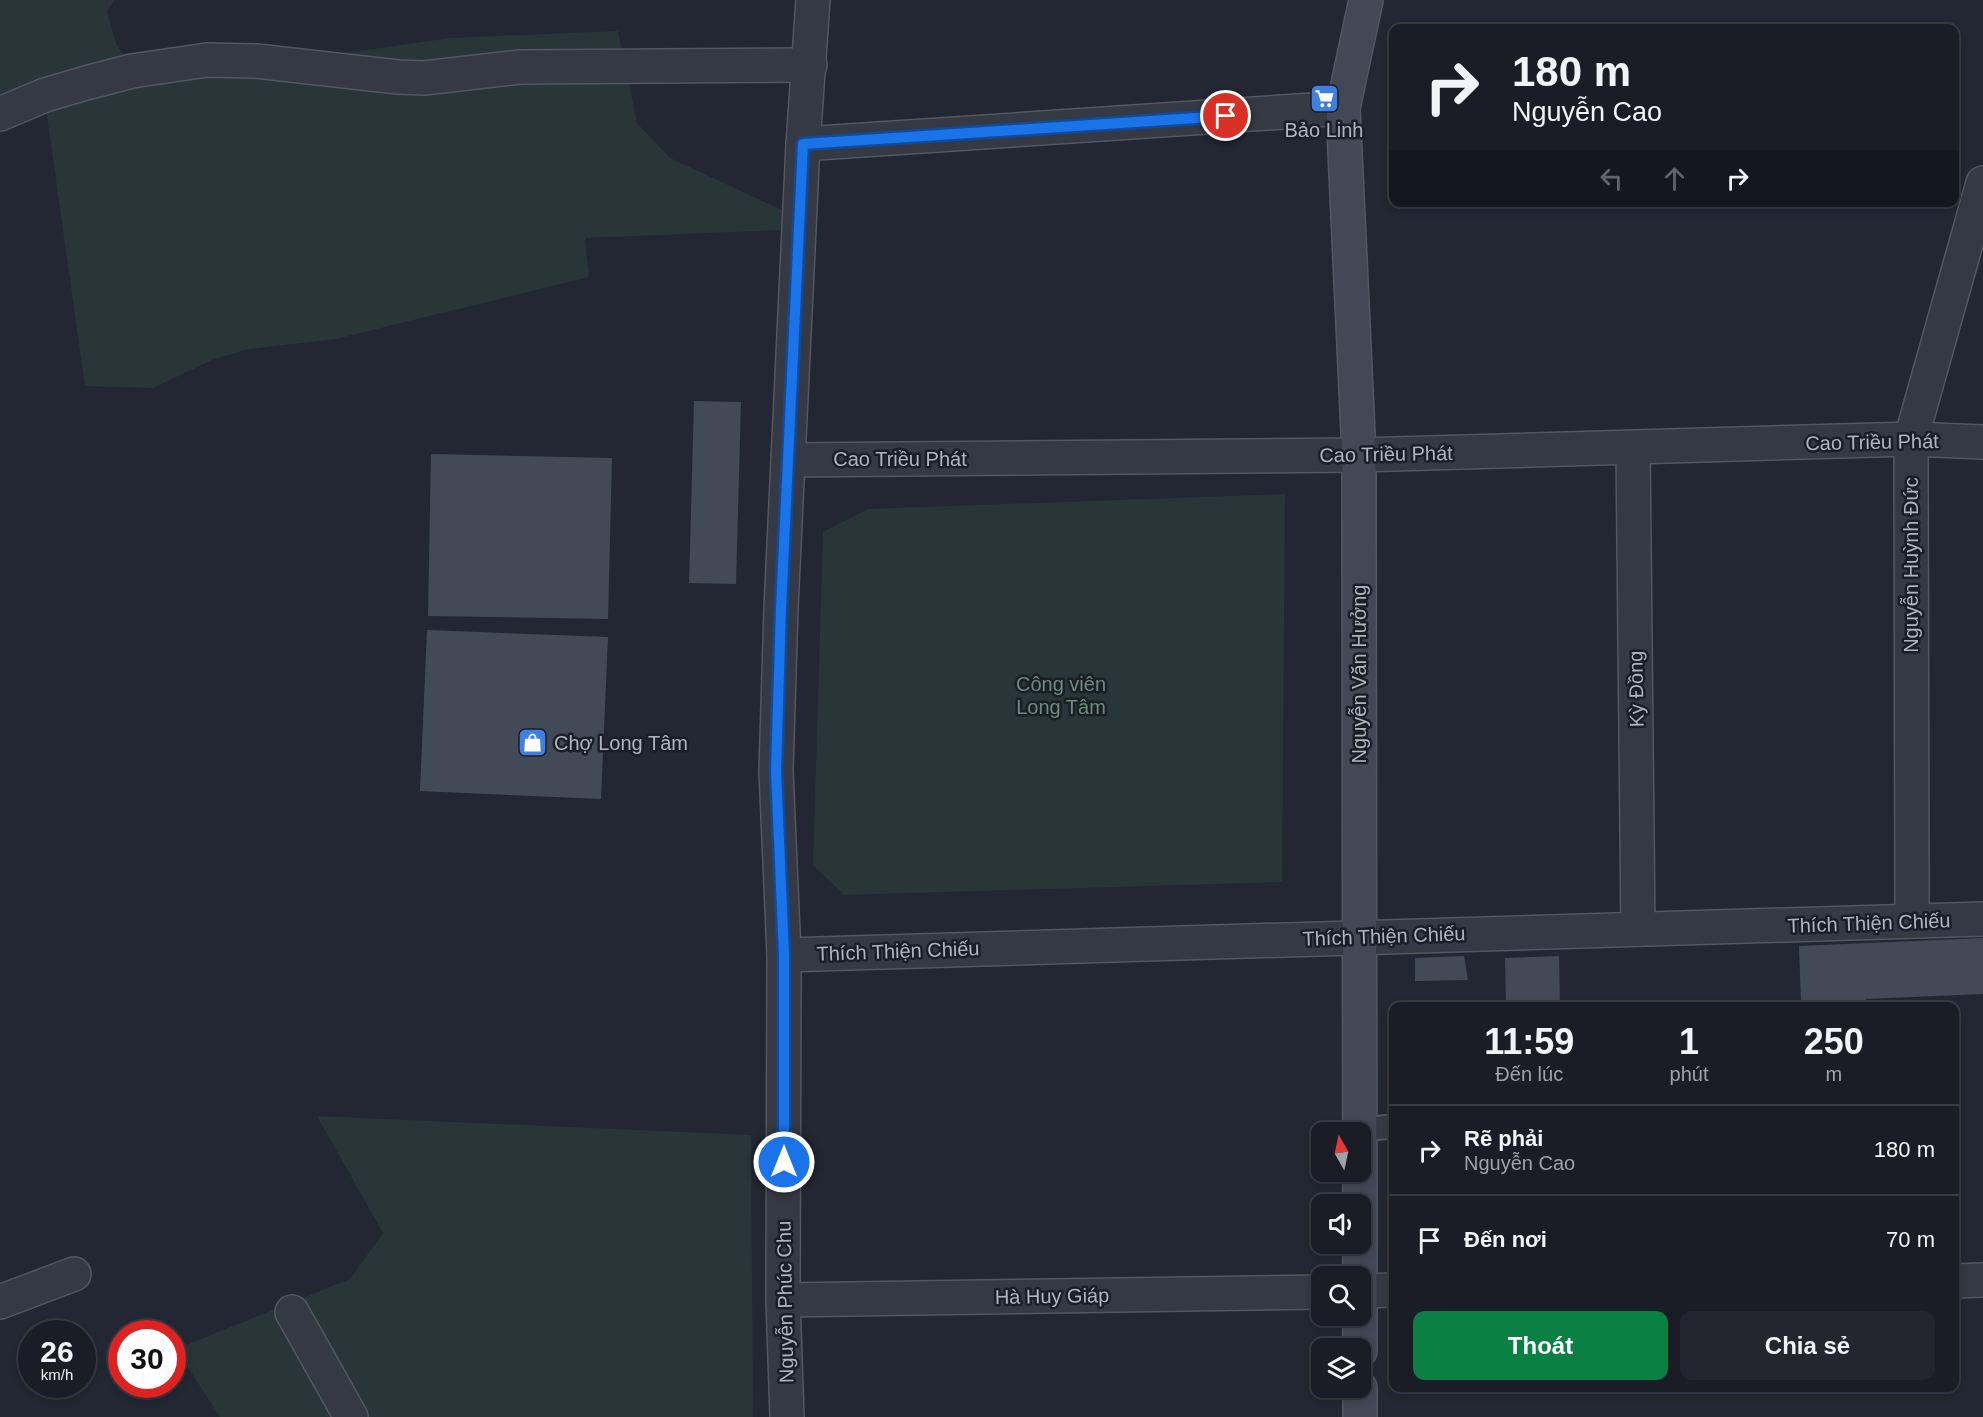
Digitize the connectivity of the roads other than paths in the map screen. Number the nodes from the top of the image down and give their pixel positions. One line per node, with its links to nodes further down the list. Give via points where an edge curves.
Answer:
1 (813, 0): 3 (street, Nguyễn Phúc Chu)
2 (1366, 0): 4 (street, Nguyễn Văn Hưởng)
3 (810, 65): 5 (street, via 520,67 406,77 256,61 207,60 98,80 45,95); 6 (street, Nguyễn Phúc Chu)
4 (1343, 108): 6 (street); 11 (street, Nguyễn Văn Hưởng)
5 (0, 114)
6 (803, 144): 12 (street, Nguyễn Phúc Chu)
7 (1983, 183): 8 (street, Nguyễn Huỳnh Đức)
8 (1911, 439): 9 (street, Cao Triều Phát); 10 (street, Cao Triều Phát); 14 (street, Nguyễn Huỳnh Đức)
9 (1983, 442)
10 (1633, 448): 11 (street, Cao Triều Phát); 15 (street, Kỳ Đồng)
11 (1359, 455): 12 (street, Cao Triều Phát); 16 (street, Nguyễn Văn Hưởng)
12 (788, 460): 17 (street, Nguyễn Phúc Chu, via 776,771)
13 (1983, 919): 14 (street, Thích Thiện Chiếu)
14 (1912, 921): 15 (street, Thích Thiện Chiếu)
15 (1638, 929): 16 (street, Thích Thiện Chiếu)
16 (1360, 936): 17 (street, Thích Thiện Chiếu); 18 (street, Nguyễn Văn Hưởng)
17 (784, 955): 29 (street, Nguyễn Phúc Chu)
18 (1361, 1122)
19 (1389, 1127): 20 (lane)
20 (1371, 1129)
21 (1361, 1182): 22 (street, Nguyễn Văn Hưởng)
22 (1361, 1266)
23 (74, 1275): 30 (street)
24 (1983, 1280): 25 (street)
25 (1959, 1281)
26 (1389, 1290): 27 (street)
27 (1371, 1291)
28 (1311, 1292): 29 (street, Hà Huy Giáp)
29 (783, 1300): 34 (street, Nguyễn Phúc Chu)
30 (0, 1302)
31 (292, 1312): 33 (street)
32 (1360, 1398): 35 (street)
33 (351, 1417)
34 (787, 1417)
35 (1360, 1417)

